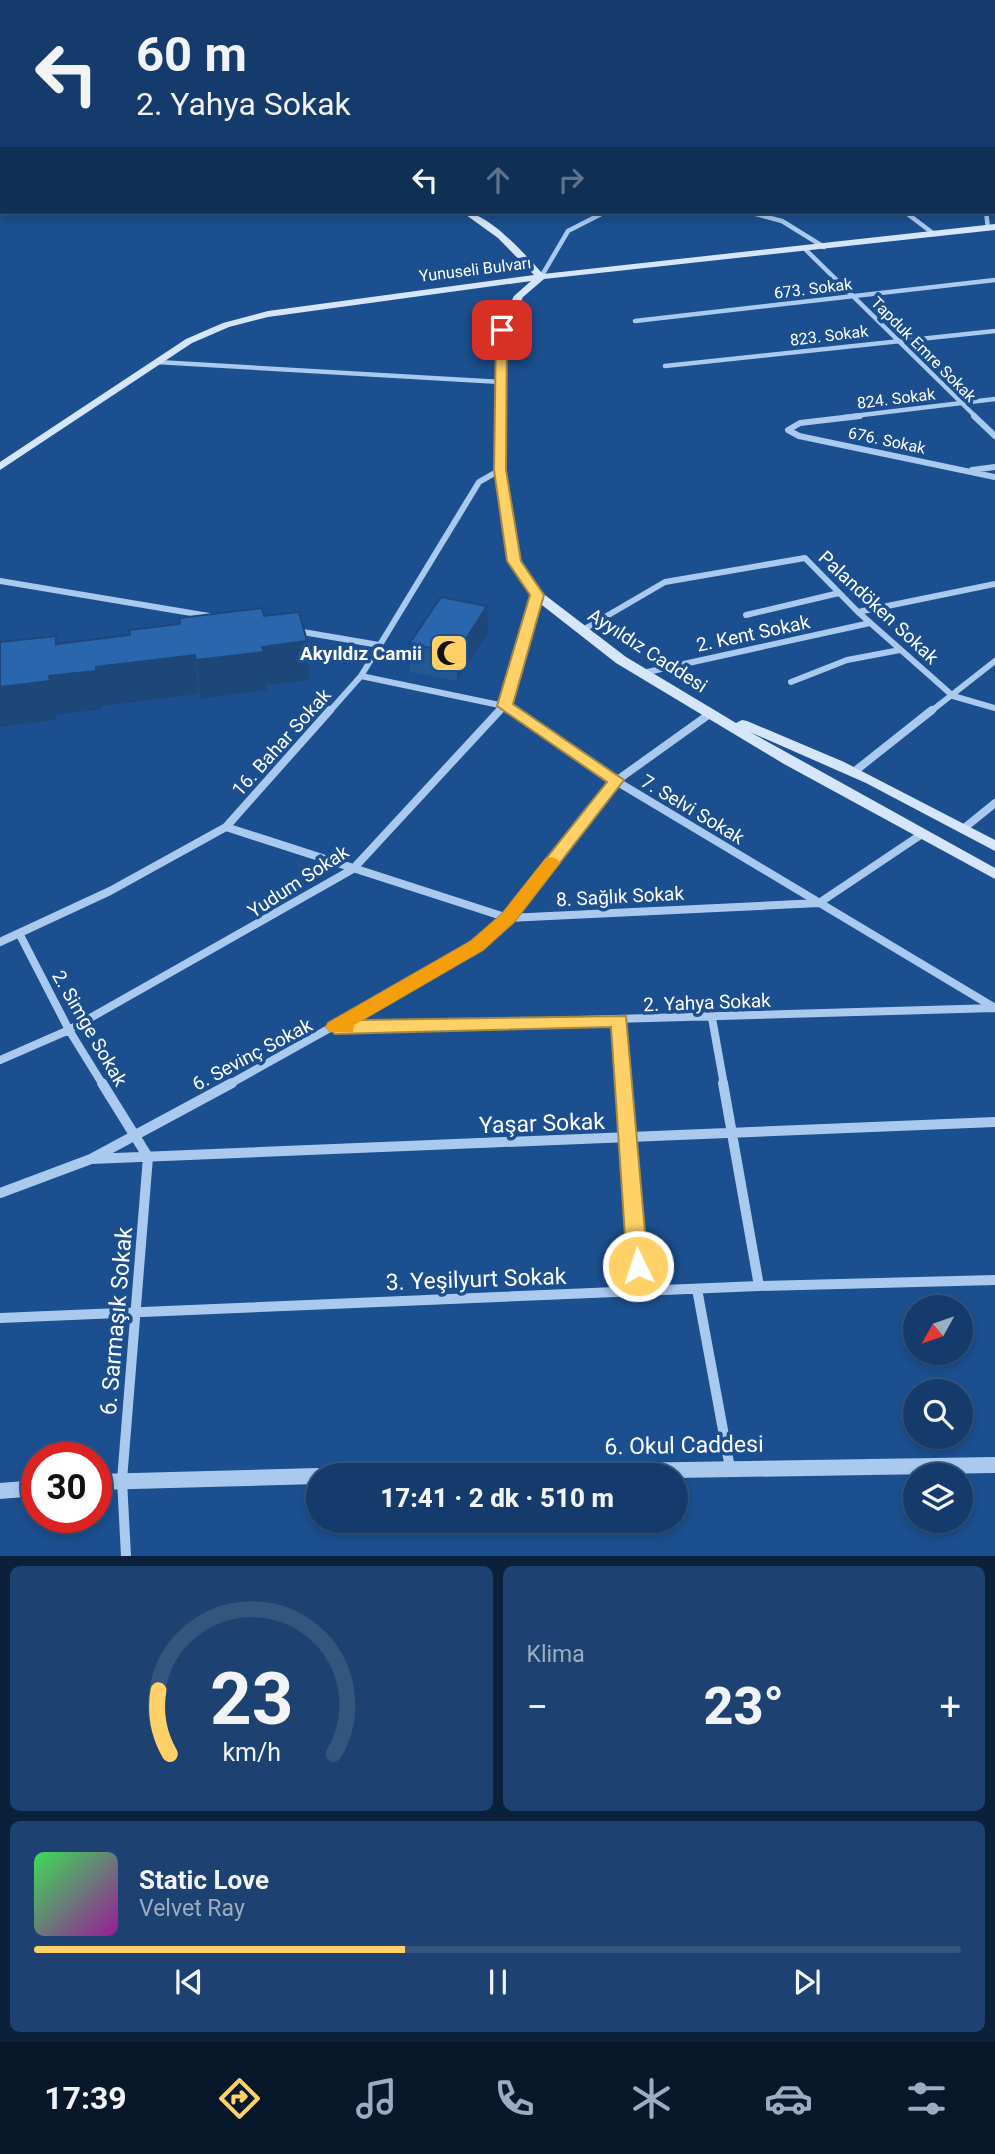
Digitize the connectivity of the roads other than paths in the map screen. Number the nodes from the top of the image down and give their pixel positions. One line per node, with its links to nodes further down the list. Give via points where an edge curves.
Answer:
1 (469, 214): 9 (main road, via 501,236)
2 (601, 214): 9 (street, via 568,231)
3 (756, 214): 7 (street, via 782,221)
4 (908, 214): 6 (street)
5 (991, 227): 6 (main road, Yunuseli Bulvarı)
6 (934, 234): 7 (main road, Yunuseli Bulvarı)
7 (824, 247): 8 (main road, Yunuseli Bulvarı)
8 (806, 250): 9 (main road, Yunuseli Bulvarı); 11 (street, Tapduk Emre Sokak)
9 (541, 277): 15 (main road, Yunuseli Bulvarı, via 268,313 189,341); 17 (main road, Ayyıldız Caddesi, via 519,296 502,330)
10 (995, 280): 11 (street, 673. Sokak)
11 (853, 295): 12 (street, 673. Sokak); 14 (street, Tapduk Emre Sokak)
12 (635, 321)
13 (995, 331): 14 (street, 823. Sokak)
14 (898, 340): 16 (street, 823. Sokak); 19 (street, Tapduk Emre Sokak)
15 (157, 362): 17 (street); 22 (main road, Yunuseli Bulvarı)
16 (665, 366)
17 (501, 382): 24 (main road, Ayyıldız Caddesi)
18 (995, 399): 19 (street, 824. Sokak)
19 (961, 403): 20 (street, 824. Sokak); 21 (street, Tapduk Emre Sokak)
20 (800, 423): 25 (street, 676. Sokak, via 789,430 799,436)
21 (995, 436)
22 (0, 467)
23 (995, 467): 25 (street)
24 (500, 470): 30 (main road, Ayyıldız Caddesi, via 514,561); 37 (street, 16. Bahar Sokak, via 479,482)
25 (964, 470): 26 (street, 676. Sokak)
26 (995, 477)
27 (0, 581): 33 (street)
28 (995, 584): 31 (street)
29 (839, 593): 31 (street, Palandöken Sokak); 32 (street); 36 (street, Palandöken Sokak, via 805,558 665,582)
30 (537, 595): 36 (main road, Ayyıldız Caddesi); 44 (street, Yudum Sokak)
31 (858, 612): 34 (street, Palandöken Sokak)
32 (746, 615)
33 (216, 618)
34 (870, 623): 38 (street, Palandöken Sokak); 40 (street, 2. Kent Sokak)
35 (284, 629): 37 (street)
36 (581, 631): 40 (main road, Ayyıldız Caddesi)
37 (379, 645): 41 (street, 16. Bahar Sokak)
38 (900, 650): 42 (street, via 847,660); 43 (street, Palandöken Sokak)
39 (995, 662): 43 (street)
40 (642, 673): 46 (main road, Ayyıldız Caddesi)
41 (361, 676): 44 (street, 7. Selvi Sokak); 50 (street, 16. Bahar Sokak)
42 (791, 682)
43 (953, 696): 45 (street, Palandöken Sokak); 47 (street)
44 (505, 706): 48 (street, 7. Selvi Sokak); 54 (street, Yudum Sokak)
45 (995, 708)
46 (711, 713): 47 (main road, Ayyıldız Caddesi, via 800,745); 48 (street, 6. Sevinç Sokak); 52 (main road, Ayyıldız Caddesi)
47 (855, 771): 51 (main road, Ayyıldız Caddesi)
48 (616, 780): 56 (street, 7. Selvi Sokak); 57 (street, 6. Sevinç Sokak)
49 (995, 803): 51 (street)
50 (226, 827): 54 (street, 8. Sağlık Sokak); 58 (street, 16. Bahar Sokak)
51 (963, 828): 53 (main road, Ayyıldız Caddesi)
52 (922, 834): 55 (main road, Ayyıldız Caddesi); 56 (street)
53 (995, 846)
54 (353, 869): 57 (street, 8. Sağlık Sokak); 64 (street, Yudum Sokak)
55 (995, 874)
56 (819, 903): 57 (street, 8. Sağlık Sokak); 60 (street, 7. Selvi Sokak)
57 (508, 918): 63 (street, 6. Sevinç Sokak, via 477,946)
58 (20, 934): 59 (street, 16. Bahar Sokak); 64 (street, 2. Simge Sokak)
59 (0, 942)
60 (995, 1008): 61 (street, 2. Yahya Sokak)
61 (712, 1018): 62 (street, 2. Yahya Sokak); 68 (street)
62 (620, 1021): 63 (street, 2. Yahya Sokak); 69 (street)
63 (335, 1027): 67 (street, 6. Sevinç Sokak)
64 (69, 1030): 65 (street, Yudum Sokak); 67 (street, 2. Simge Sokak)
65 (0, 1060)
66 (995, 1122): 68 (street, Yaşar Sokak)
67 (135, 1135): 70 (street); 71 (street, 6. Sevinç Sokak)
68 (734, 1135): 69 (street, Yaşar Sokak); 74 (street)
69 (629, 1139): 70 (street, Yaşar Sokak); 76 (street)
70 (148, 1157): 71 (street, Yaşar Sokak); 77 (street, 6. Sarmaşık Sokak)
71 (91, 1159): 72 (street, 6. Sevinç Sokak)
72 (0, 1193)
73 (995, 1280): 74 (street, 3. Yeşilyurt Sokak)
74 (759, 1286): 75 (street, 3. Yeşilyurt Sokak)
75 (697, 1289): 76 (street, 3. Yeşilyurt Sokak); 80 (street)
76 (640, 1291): 77 (street, 3. Yeşilyurt Sokak)
77 (138, 1312): 78 (street, 3. Yeşilyurt Sokak); 83 (street, 6. Sarmaşık Sokak)
78 (0, 1318)
79 (995, 1465): 80 (street, 6. Okul Caddesi)
80 (730, 1469): 81 (street, 6. Okul Caddesi)
81 (688, 1470)
82 (306, 1476): 83 (street)
83 (122, 1480): 84 (street); 87 (street, 6. Sarmaşık Sokak)
84 (112, 1481)
85 (21, 1489): 86 (street)
86 (0, 1491)
87 (126, 1556)

